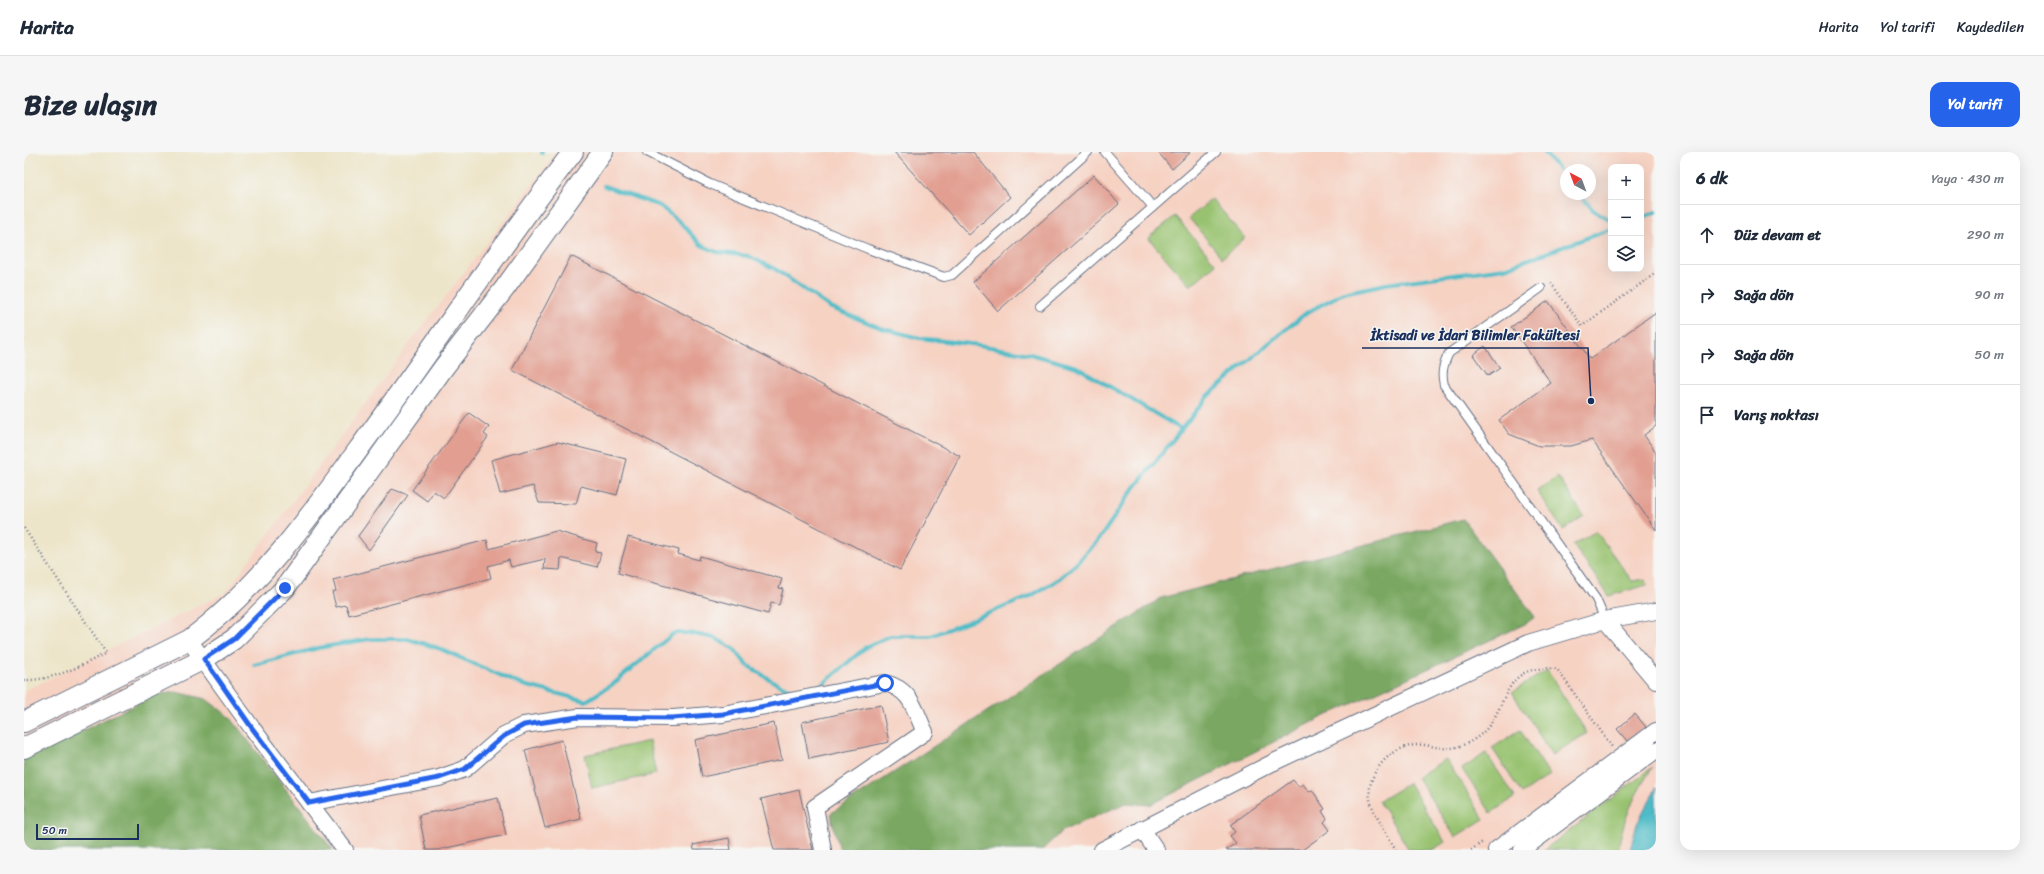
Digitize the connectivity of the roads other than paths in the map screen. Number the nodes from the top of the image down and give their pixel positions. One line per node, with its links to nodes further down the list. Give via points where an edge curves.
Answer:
1 (573, 152): 10 (street)
2 (604, 152): 11 (street)
3 (647, 152): 4 (lane, via 710,184 868,249 944,277 952,275)
4 (1088, 152)
5 (1105, 152): 7 (lane)
6 (1216, 152): 7 (lane)
7 (1153, 206): 9 (lane)
8 (1541, 288): 15 (lane, via 1449,353 1443,365 1442,376 1444,385 1596,599)
9 (1040, 306)
10 (428, 355): 11 (street); 12 (street)
11 (444, 367): 13 (street)
12 (331, 487): 13 (street); 16 (street, via 268,567)
13 (350, 497): 17 (street, via 285,588 234,639)
14 (1656, 611): 15 (street)
15 (1605, 620): 18 (street); 24 (street, via 1528,643 1272,763)
16 (189, 640): 17 (street); 19 (street)
17 (204, 659): 21 (street); 23 (street)
18 (1656, 681)
19 (24, 722)
20 (1656, 731): 25 (street)
21 (24, 748)
22 (1656, 750): 30 (street)
23 (309, 803): 26 (street); 27 (street, via 439,778 465,769 504,736 524,725 578,717 672,718 723,714 885,683 896,686 907,694 925,732 815,808)
24 (1142, 829): 28 (street); 29 (street)
25 (1493, 843)
26 (345, 850)
27 (823, 850)
28 (1102, 850)
29 (1156, 850)
30 (1522, 850)

